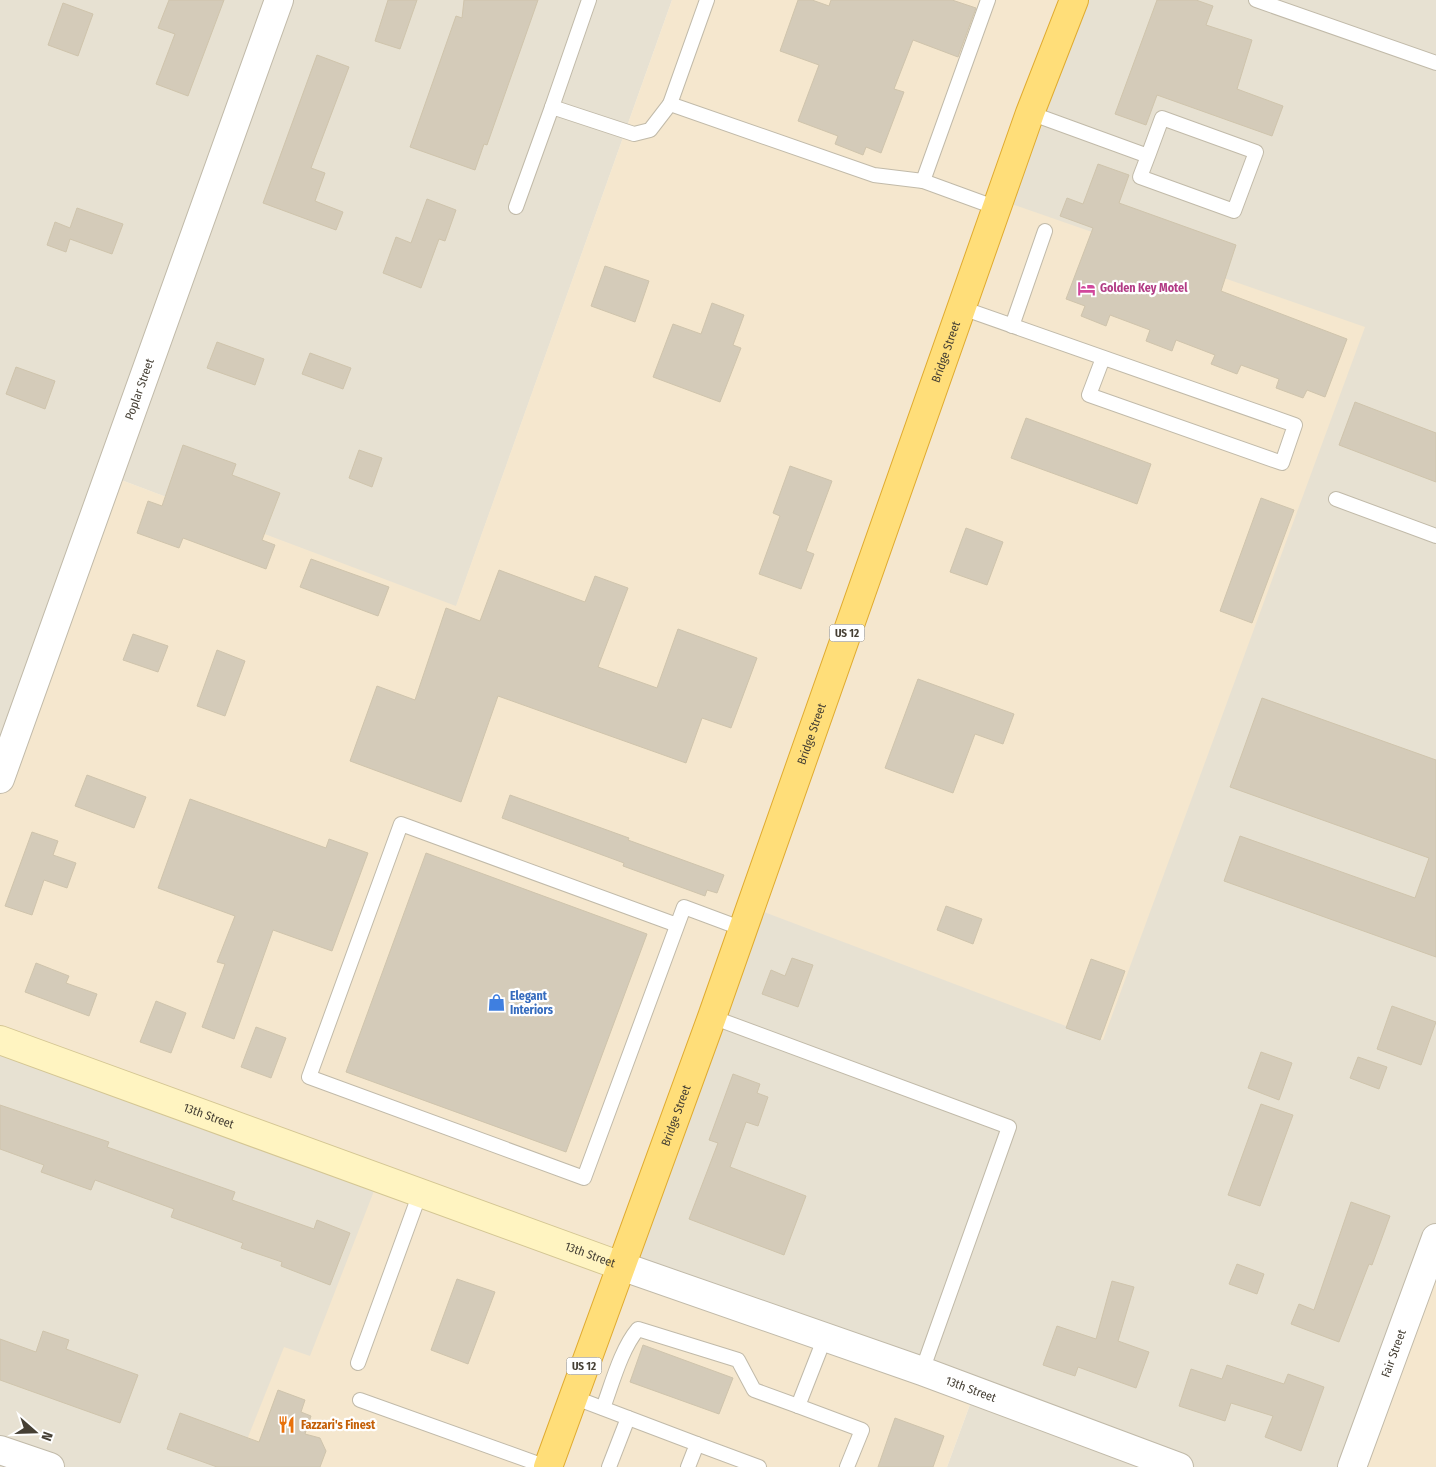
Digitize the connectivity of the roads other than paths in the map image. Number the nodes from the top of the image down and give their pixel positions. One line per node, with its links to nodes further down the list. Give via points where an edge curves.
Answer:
1 (279, 0): 21 (street, Poplar Street)
2 (588, 0): 9 (lane)
3 (706, 0): 8 (lane)
4 (988, 0): 12 (lane)
5 (1074, 0): 10 (highway, Bridge Street / US 12)
6 (1256, 0): 7 (lane)
7 (1436, 63)
8 (670, 104): 9 (lane, via 650,130 634,134); 12 (lane, via 874,175)
9 (552, 107): 13 (lane)
10 (1030, 113): 11 (lane); 14 (highway, Bridge Street / US 12)
11 (1148, 156): 11 (lane, via 1140,177 1234,211 1256,152 1162,118)
12 (923, 181): 14 (lane)
13 (516, 207)
14 (997, 208): 16 (highway, Bridge Street / US 12)
15 (1045, 231): 17 (lane)
16 (962, 308): 17 (lane); 23 (highway, Bridge Street / US 12)
17 (1012, 326): 18 (lane)
18 (1104, 358): 18 (lane, via 1295,425 1282,463 1090,395)
19 (1336, 499): 20 (lane)
20 (1436, 536)
21 (0, 780)
22 (677, 925): 22 (lane, via 584,1178 309,1077 401,824); 23 (lane, via 684,907)
23 (743, 929): 24 (highway, Bridge Street / US 12)
24 (712, 1017): 28 (highway, Bridge Street / US 12); 31 (lane, via 1009,1127)
25 (0, 1040): 26 (main road, 13th Street)
26 (420, 1193): 28 (main road, 13th Street); 30 (lane)
27 (1436, 1238): 46 (street, Fair Street)
28 (621, 1266): 29 (street, 13th Street); 32 (highway, Bridge Street / US 12)
29 (825, 1337): 31 (street, 13th Street); 34 (lane)
30 (358, 1363)
31 (922, 1371): 45 (street, 13th Street)
32 (573, 1397): 35 (lane); 40 (highway, Bridge Street / US 12)
33 (360, 1400): 40 (lane)
34 (798, 1406): 35 (lane, via 754,1390 738,1360 638,1329 621,1360); 44 (lane, via 862,1430)
35 (603, 1408): 36 (lane)
36 (628, 1418): 37 (lane); 41 (lane)
37 (697, 1444): 42 (lane); 43 (lane)
38 (0, 1450): 39 (street)
39 (50, 1467)
40 (547, 1467)
41 (609, 1467)
42 (688, 1467)
43 (759, 1467)
44 (847, 1467)
45 (1179, 1467)
46 (1352, 1467)

